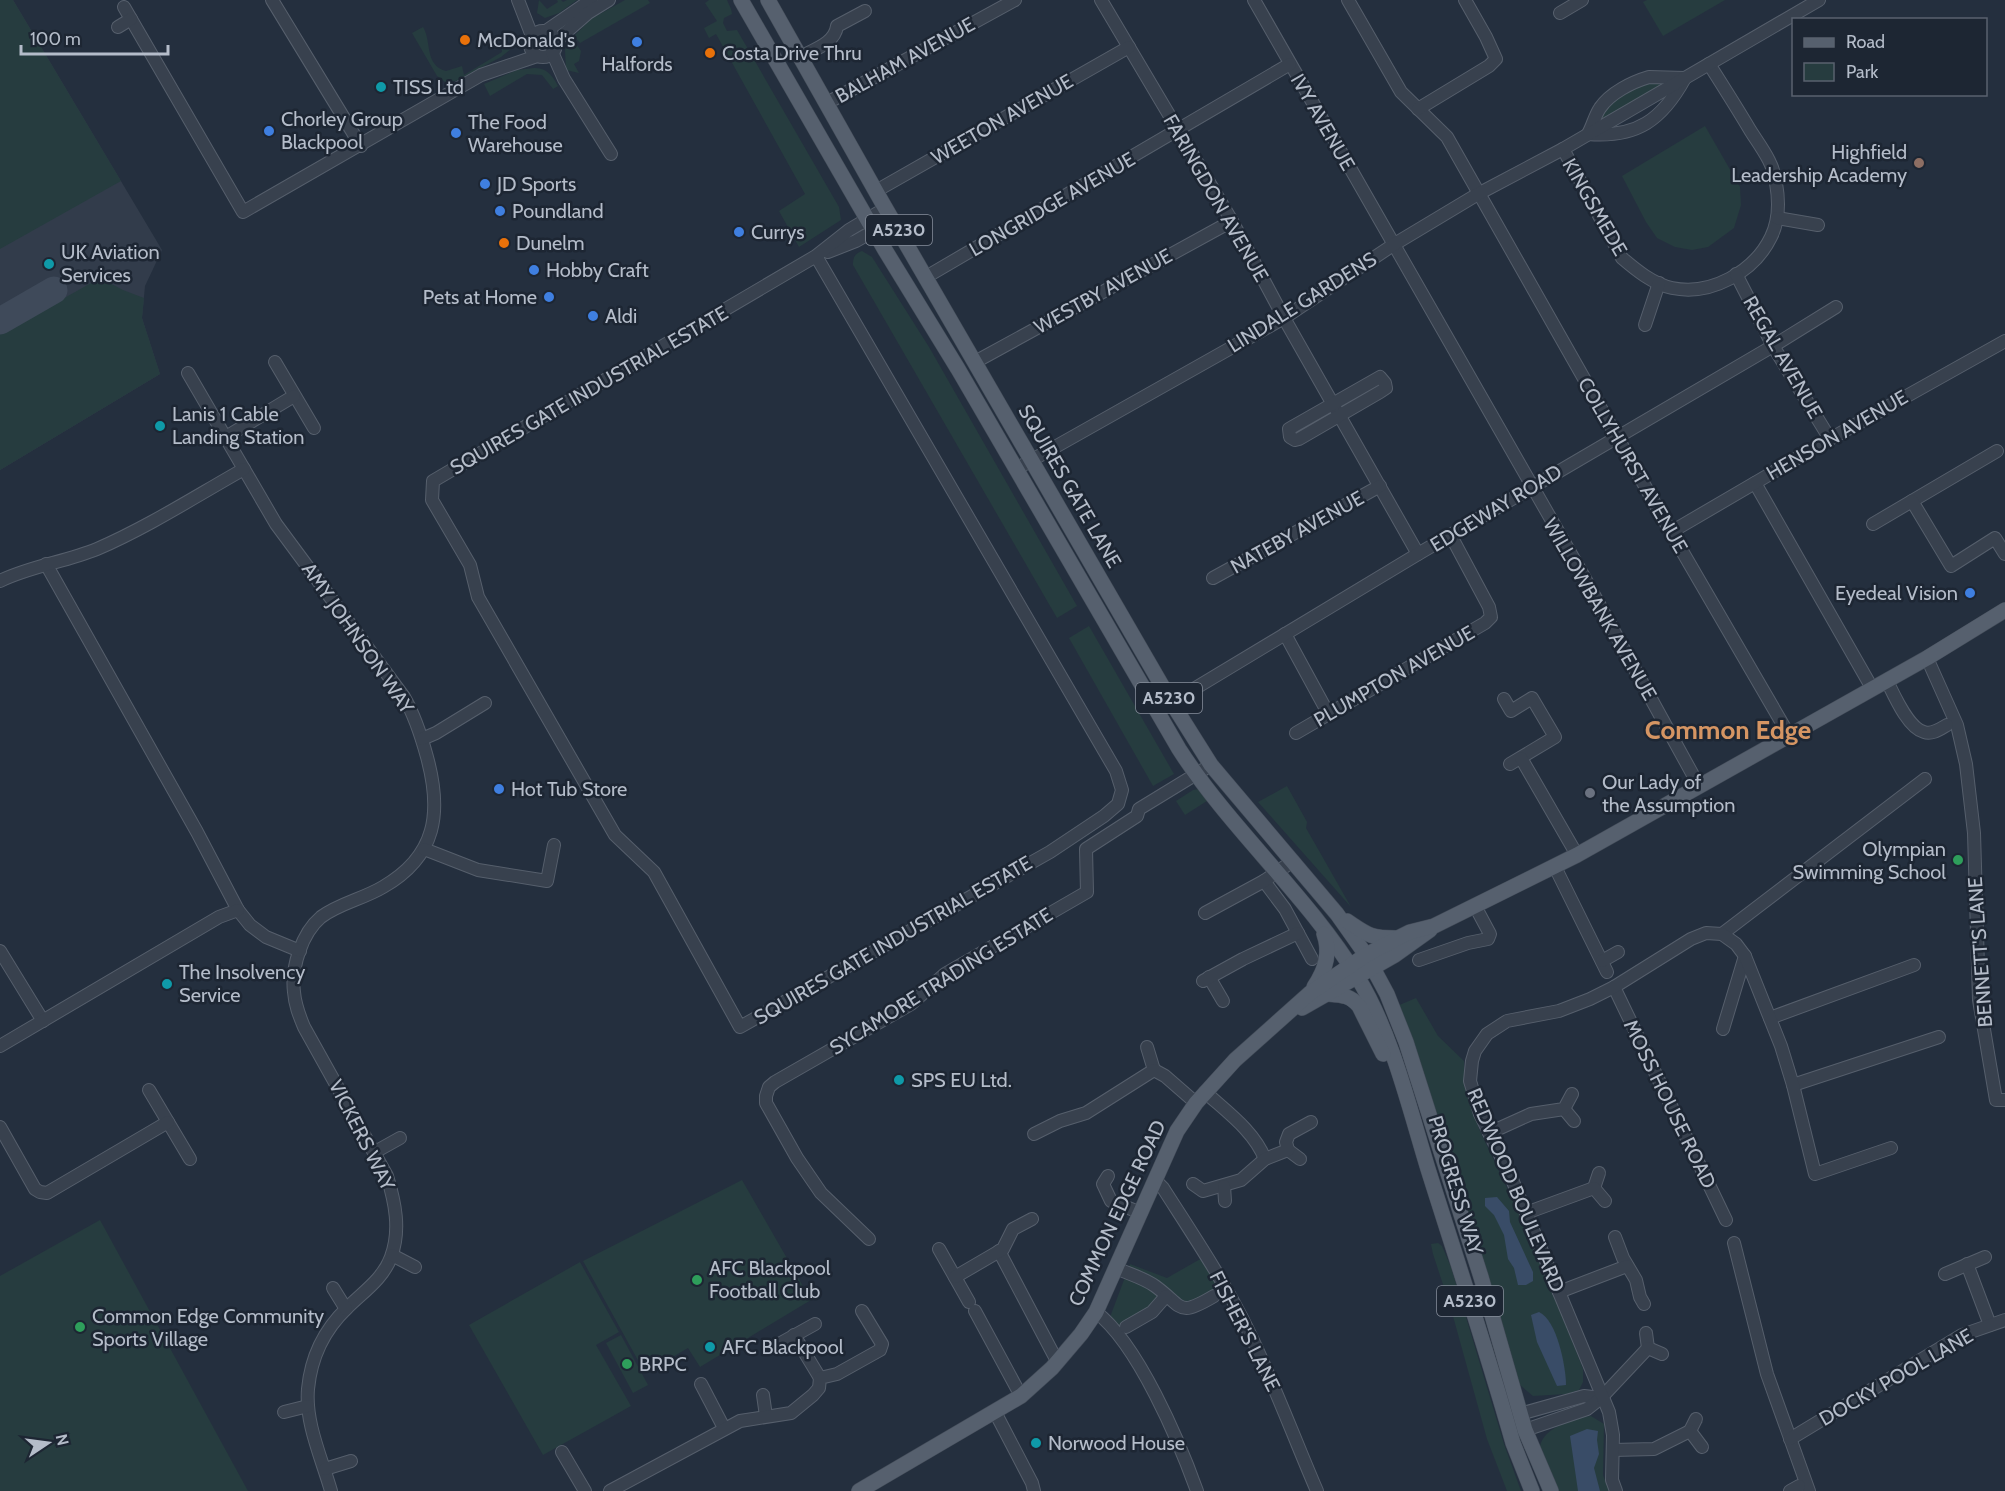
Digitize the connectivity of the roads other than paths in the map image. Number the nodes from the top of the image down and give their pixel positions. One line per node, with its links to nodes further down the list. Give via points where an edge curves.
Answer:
1 (272, 0): 31 (street)
2 (518, 0): 20 (street)
3 (591, 0): 20 (street)
4 (609, 0): 20 (street)
5 (741, 0): 28 (main road, SQUIRES GATE LANE / A5230)
6 (751, 0): 28 (main road, via 786,61)
7 (768, 0): 22 (main road, SQUIRES GATE LANE / A5230)
8 (1015, 0): 26 (street, BALHAM AVENUE)
9 (1101, 0): 21 (street, FARINGDON AVENUE)
10 (1254, 0): 23 (street, IVY AVENUE)
11 (1348, 0): 27 (street, COLLYHURST AVENUE, via 1401,92)
12 (1465, 0): 27 (street, via 1496,59)
13 (1582, 0): 17 (street)
14 (1818, 0): 24 (street, LINDALE GARDENS)
15 (124, 7): 18 (street)
16 (865, 11): 22 (street, via 837,26 832,39)
17 (1560, 13)
18 (131, 20): 19 (street); 31 (street, via 243,212)
19 (118, 27)
20 (542, 44): 31 (street); 33 (street)
21 (1129, 47): 29 (street, FARINGDON AVENUE); 34 (street, WEETON AVENUE)
22 (800, 57): 26 (main road, SQUIRES GATE LANE / A5230)
23 (1290, 64): 29 (street, LONGRIDGE AVENUE); 41 (street, IVY AVENUE)
24 (1709, 64): 25 (street, LINDALE GARDENS); 37 (street, KINGSMEDE, via 1770,162 1776,181)
25 (1685, 78): 30 (street, LINDALE GARDENS); 30 (street, LINDALE GARDENS, via 1667,106 1641,126 1611,135); 30 (street, via 1648,77 1626,87 1600,108)
26 (827, 103): 34 (main road, SQUIRES GATE LANE / A5230)
27 (1418, 109): 35 (street, COLLYHURST AVENUE, via 1447,137)
28 (814, 129): 39 (main road, SQUIRES GATE LANE / A5230)
29 (1178, 131): 38 (street, FARINGDON AVENUE); 44 (street, LONGRIDGE AVENUE)
30 (1588, 134): 32 (street, LINDALE GARDENS)
31 (361, 146)
32 (1563, 149): 35 (street, LINDALE GARDENS); 45 (street, KINGSMEDE, via 1622,258)
33 (611, 154)
34 (876, 191): 36 (main road, SQUIRES GATE LANE / A5230)
35 (1478, 194): 41 (street, LINDALE GARDENS); 59 (street, COLLYHURST AVENUE)
36 (889, 214): 39 (street); 44 (main road, SQUIRES GATE LANE / A5230)
37 (1777, 218): 40 (street); 43 (street, KINGSMEDE, via 1771,237 1754,262)
38 (1232, 221): 47 (street, FARINGDON AVENUE); 52 (street, WESTBY AVENUE)
39 (871, 225): 42 (street, via 856,241); 64 (main road, SQUIRES GATE LANE / A5230)
40 (1818, 225)
41 (1393, 245): 47 (street, LINDALE GARDENS); 67 (street, WILLOWBANK AVENUE)
42 (816, 256): 42 (street, SQUIRES GATE INDUSTRIAL ESTATE, via 1116,771 1122,790 1118,804 1050,852 740,1027 654,872 615,835 478,597 470,565 432,500 432,482)
43 (1736, 274): 45 (street, KINGSMEDE, via 1704,289 1673,288); 50 (street, REGAL AVENUE)
44 (926, 278): 52 (main road, SQUIRES GATE LANE / A5230)
45 (1659, 283): 48 (street)
46 (1836, 307): 50 (street, EDGEWAY ROAD)
47 (1284, 318): 55 (street, FARINGDON AVENUE); 62 (street, LINDALE GARDENS)
48 (1645, 325)
49 (2005, 341): 60 (street, HENSON AVENUE)
50 (1773, 346): 59 (street, EDGEWAY ROAD); 60 (street, REGAL AVENUE)
51 (275, 362): 54 (street)
52 (975, 362): 62 (main road, SQUIRES GATE LANE / A5230)
53 (188, 374): 58 (street, AMY JOHNSON WAY)
54 (294, 396): 57 (street); 58 (street)
55 (1334, 403): 56 (street, FARINGDON AVENUE); 56 (street, via 1380,377 1385,383 1386,388); 56 (street, via 1289,429 1290,437 1299,439)
56 (1341, 415): 66 (street, FARINGDON AVENUE)
57 (314, 428)
58 (226, 437): 63 (street, AMY JOHNSON WAY)
59 (1617, 437): 67 (street, EDGEWAY ROAD); 70 (street, COLLYHURST AVENUE)
60 (1830, 439): 65 (street, HENSON AVENUE)
61 (1997, 451): 68 (street)
62 (1031, 460): 64 (street, LINDALE GARDENS); 83 (main road, SQUIRES GATE LANE / A5230)
63 (244, 469): 74 (street, via 116,540); 90 (street, AMY JOHNSON WAY, via 276,524 404,697)
64 (1016, 469): 85 (main road, SQUIRES GATE LANE / A5230)
65 (1755, 483): 70 (street, HENSON AVENUE); 81 (street)
66 (1380, 486): 72 (street, FARINGDON AVENUE); 75 (street, NATEBY AVENUE)
67 (1531, 488): 71 (street, EDGEWAY ROAD); 96 (street, WILLOWBANK AVENUE)
68 (1912, 501): 69 (street); 73 (street, via 1951,566 1995,538)
69 (1873, 524)
70 (1671, 532): 89 (street, COLLYHURST AVENUE)
71 (1451, 536): 72 (street, EDGEWAY ROAD); 86 (street, PLUMPTON AVENUE, via 1491,617)
72 (1418, 554): 78 (street, EDGEWAY ROAD)
73 (2005, 554)
74 (46, 564): 76 (street); 105 (street)
75 (1213, 578)
76 (0, 581)
77 (2005, 610): 79 (main road, COMMON EDGE ROAD)
78 (1285, 634): 83 (street, EDGEWAY ROAD); 86 (street)
79 (1927, 658): 80 (main road, COMMON EDGE ROAD); 140 (street, BENNETT'S LANE, via 1957,725 1966,764 1974,833 1979,1000 1996,1100)
80 (1887, 681): 81 (main road, COMMON EDGE ROAD); 87 (street, via 1914,727 1932,732)
81 (1872, 688): 89 (main road, COMMON EDGE ROAD)
82 (1504, 699): 91 (street, via 1511,711 1537,695 1555,737)
83 (1172, 703): 85 (street, EDGEWAY ROAD); 93 (main road, SQUIRES GATE LANE / A5230)
84 (485, 704): 90 (street)
85 (1157, 712): 94 (main road, SQUIRES GATE LANE / A5230)
86 (1328, 714): 88 (street, PLUMPTON AVENUE)
87 (1947, 725)
88 (1296, 732)
89 (1789, 735): 96 (main road, COMMON EDGE ROAD)
90 (422, 739): 98 (street, AMY JOHNSON WAY, via 435,795 432,832)
91 (1521, 758): 92 (street); 99 (street)
92 (1510, 764)
93 (1211, 765): 94 (street); 100 (main road, SQUIRES GATE LANE / A5230)
94 (1195, 774): 102 (main road, SQUIRES GATE LANE / A5230); 168 (street, SYCAMORE TRADING ESTATE, via 1086,849 1087,892 945,974 911,1004 769,1088 769,1111 811,1181)
95 (1925, 779): 111 (street)
96 (1700, 786): 99 (main road, COMMON EDGE ROAD)
97 (554, 845): 98 (street, via 547,881 477,870)
98 (424, 849): 112 (street, AMY JOHNSON WAY, via 398,877 331,910)
99 (1577, 855): 101 (main road, COMMON EDGE ROAD)
100 (1293, 861): 102 (street); 107 (main road, SQUIRES GATE LANE / A5230)
101 (1555, 867): 104 (main road, COMMON EDGE ROAD); 116 (street, via 1604,966)
102 (1277, 871): 103 (street); 108 (main road, SQUIRES GATE LANE / A5230)
103 (1264, 880): 106 (street); 110 (street)
104 (1475, 906): 109 (main road, COMMON EDGE ROAD); 119 (street, via 1490,934 1488,939)
105 (238, 910): 115 (street, via 266,937); 128 (street, via 219,917)
106 (1205, 913)
107 (1337, 914): 113 (main road, via 1366,935); 120 (main road, SQUIRES GATE LANE / A5230)
108 (1317, 921): 122 (main road, SQUIRES GATE LANE / A5230); 124 (main road, via 1327,948 1323,975)
109 (1434, 926): 113 (main road, COMMON EDGE ROAD); 120 (main road, COMMON EDGE ROAD, via 1414,942)
110 (1298, 933): 118 (street); 126 (street, via 1206,979)
111 (1722, 934): 117 (street); 123 (street, REDWOOD BOULEVARD, via 1706,933 1691,939)
112 (306, 936): 115 (street, VICKERS WAY)
113 (1398, 938): 120 (main road, COMMON EDGE ROAD)
114 (0, 951): 128 (street)
115 (300, 951): 151 (street, VICKERS WAY, via 293,989 296,1008)
116 (1618, 952)
117 (1745, 956): 127 (street); 130 (street)
118 (1312, 959)
119 (1419, 960)
120 (1370, 962): 122 (main road, COMMON EDGE ROAD); 209 (main road, PROGRESS WAY / A5230, via 1406,1042)
121 (1914, 965): 127 (street)
122 (1354, 972): 124 (main road, COMMON EDGE ROAD); 125 (main road, COMMON EDGE ROAD); 135 (main road, PROGRESS WAY / A5230, via 1376,1011)
123 (1614, 987): 146 (street, REDWOOD BOULEVARD, via 1571,1007 1507,1021 1487,1034 1474,1051 1470,1071 1472,1090); 166 (street, MOSS HOUSE ROAD)
124 (1310, 993): 129 (main road, COMMON EDGE ROAD)
125 (1328, 994): 129 (main road, COMMON EDGE ROAD); 135 (main road, via 1355,1001 1386,1062)
126 (1223, 1001)
127 (1770, 1018): 136 (street)
128 (43, 1021): 132 (street)
129 (1276, 1023): 139 (main road, COMMON EDGE ROAD)
130 (1723, 1029)
131 (1939, 1037): 136 (street)
132 (0, 1046)
133 (1147, 1047): 134 (street)
134 (1154, 1070): 139 (street); 147 (street, via 1087,1119 1060,1120)
135 (1400, 1078): 204 (main road, PROGRESS WAY / A5230)
136 (1793, 1085): 149 (street, via 1815,1174)
137 (149, 1090): 143 (street)
138 (1572, 1094): 141 (street)
139 (1201, 1098): 153 (street, via 1243,1127); 156 (main road, COMMON EDGE ROAD, via 1177,1131)
140 (2005, 1100)
141 (1564, 1109): 142 (street); 146 (street, via 1531,1114)
142 (1574, 1121)
143 (168, 1122): 145 (street, via 46,1192 35,1189); 152 (street)
144 (1311, 1122): 150 (street, via 1289,1134)
145 (0, 1127)
146 (1489, 1133): 164 (street, REDWOOD BOULEVARD)
147 (1034, 1134)
148 (400, 1138): 151 (street)
149 (1891, 1148)
150 (1288, 1150): 153 (street); 154 (street)
151 (375, 1152): 172 (street, VICKERS WAY, via 395,1200 397,1223)
152 (190, 1159)
153 (1265, 1159): 159 (street, via 1241,1180)
154 (1300, 1159)
155 (1599, 1173): 160 (street)
156 (1155, 1180): 163 (main road, COMMON EDGE ROAD); 225 (street, FISHER'S LANE, via 1222,1281 1248,1330)
157 (1100, 1182): 163 (street, via 1111,1201)
158 (1193, 1184): 159 (street, via 1203,1191)
159 (1224, 1186): 161 (street)
160 (1594, 1188): 162 (street); 164 (street)
161 (1225, 1201)
162 (1605, 1201)
163 (1141, 1213): 177 (main road, COMMON EDGE ROAD)
164 (1526, 1213): 181 (street, REDWOOD BOULEVARD)
165 (1032, 1219): 171 (street, via 1013,1229)
166 (1726, 1221)
167 (1616, 1237): 175 (street)
168 (869, 1239)
169 (1734, 1243): 212 (street, via 1766,1370)
170 (939, 1249): 179 (street)
171 (999, 1251): 179 (street); 197 (street)
172 (392, 1255): 176 (street); 185 (street, VICKERS WAY, via 379,1278)
173 (1985, 1257): 174 (street)
174 (1967, 1264): 178 (street); 190 (street)
175 (1627, 1266): 181 (street); 184 (street)
176 (415, 1267)
177 (1116, 1268): 182 (street, via 1154,1285); 187 (main road, COMMON EDGE ROAD)
178 (1945, 1274)
179 (955, 1277): 201 (street)
180 (333, 1288): 185 (street)
181 (1559, 1293): 202 (street, REDWOOD BOULEVARD)
182 (1166, 1296): 183 (street, via 1187,1309); 191 (street, via 1152,1312)
183 (1214, 1296)
184 (1644, 1304)
185 (346, 1309): 203 (street, VICKERS WAY, via 315,1353)
186 (862, 1311): 198 (street, via 882,1348 837,1374)
187 (1096, 1312): 197 (main road, COMMON EDGE ROAD); 224 (street, via 1110,1322 1137,1362)
188 (2005, 1320): 190 (street, DOCKY POOL LANE)
189 (815, 1324): 193 (street)
190 (1990, 1325): 212 (street, DOCKY POOL LANE, via 1962,1335)
191 (1126, 1327)
192 (1646, 1333): 195 (street)
193 (794, 1335): 194 (street); 198 (street)
194 (779, 1344)
195 (1648, 1348): 196 (street); 202 (street)
196 (1662, 1354)
197 (1058, 1361): 201 (main road, COMMON EDGE ROAD)
198 (820, 1378): 207 (street, via 819,1388 801,1406 791,1413)
199 (701, 1384): 210 (street)
200 (763, 1395): 207 (street)
201 (1021, 1396): 206 (main road, COMMON EDGE ROAD)
202 (1601, 1398): 209 (street, via 1584,1396); 209 (street, via 1587,1409); 214 (street, REDWOOD BOULEVARD, via 1611,1421)
203 (308, 1406): 205 (street); 217 (street, VICKERS WAY)
204 (1504, 1410): 209 (main road); 226 (main road, PROGRESS WAY / A5230)
205 (284, 1412)
206 (995, 1412): 222 (main road, COMMON EDGE ROAD); 223 (street)
207 (766, 1416): 210 (street)
208 (1696, 1419): 211 (street)
209 (1523, 1420): 227 (main road, via 1519,1441); 228 (main road, PROGRESS WAY / A5230)
210 (724, 1428): 221 (street)
211 (1690, 1431): 213 (street); 214 (street, via 1654,1449)
212 (1790, 1439): 218 (street)
213 (1702, 1446)
214 (1613, 1450): 229 (street, REDWOOD BOULEVARD, via 1612,1480)
215 (562, 1452): 220 (street)
216 (351, 1461): 217 (street)
217 (325, 1469): 219 (street, VICKERS WAY)
218 (1799, 1489)
219 (331, 1491)
220 (585, 1491)
221 (610, 1491)
222 (859, 1491)
223 (1034, 1491)
224 (1197, 1491)
225 (1317, 1491)
226 (1532, 1491)
227 (1539, 1491)
228 (1551, 1491)
229 (1616, 1491)

